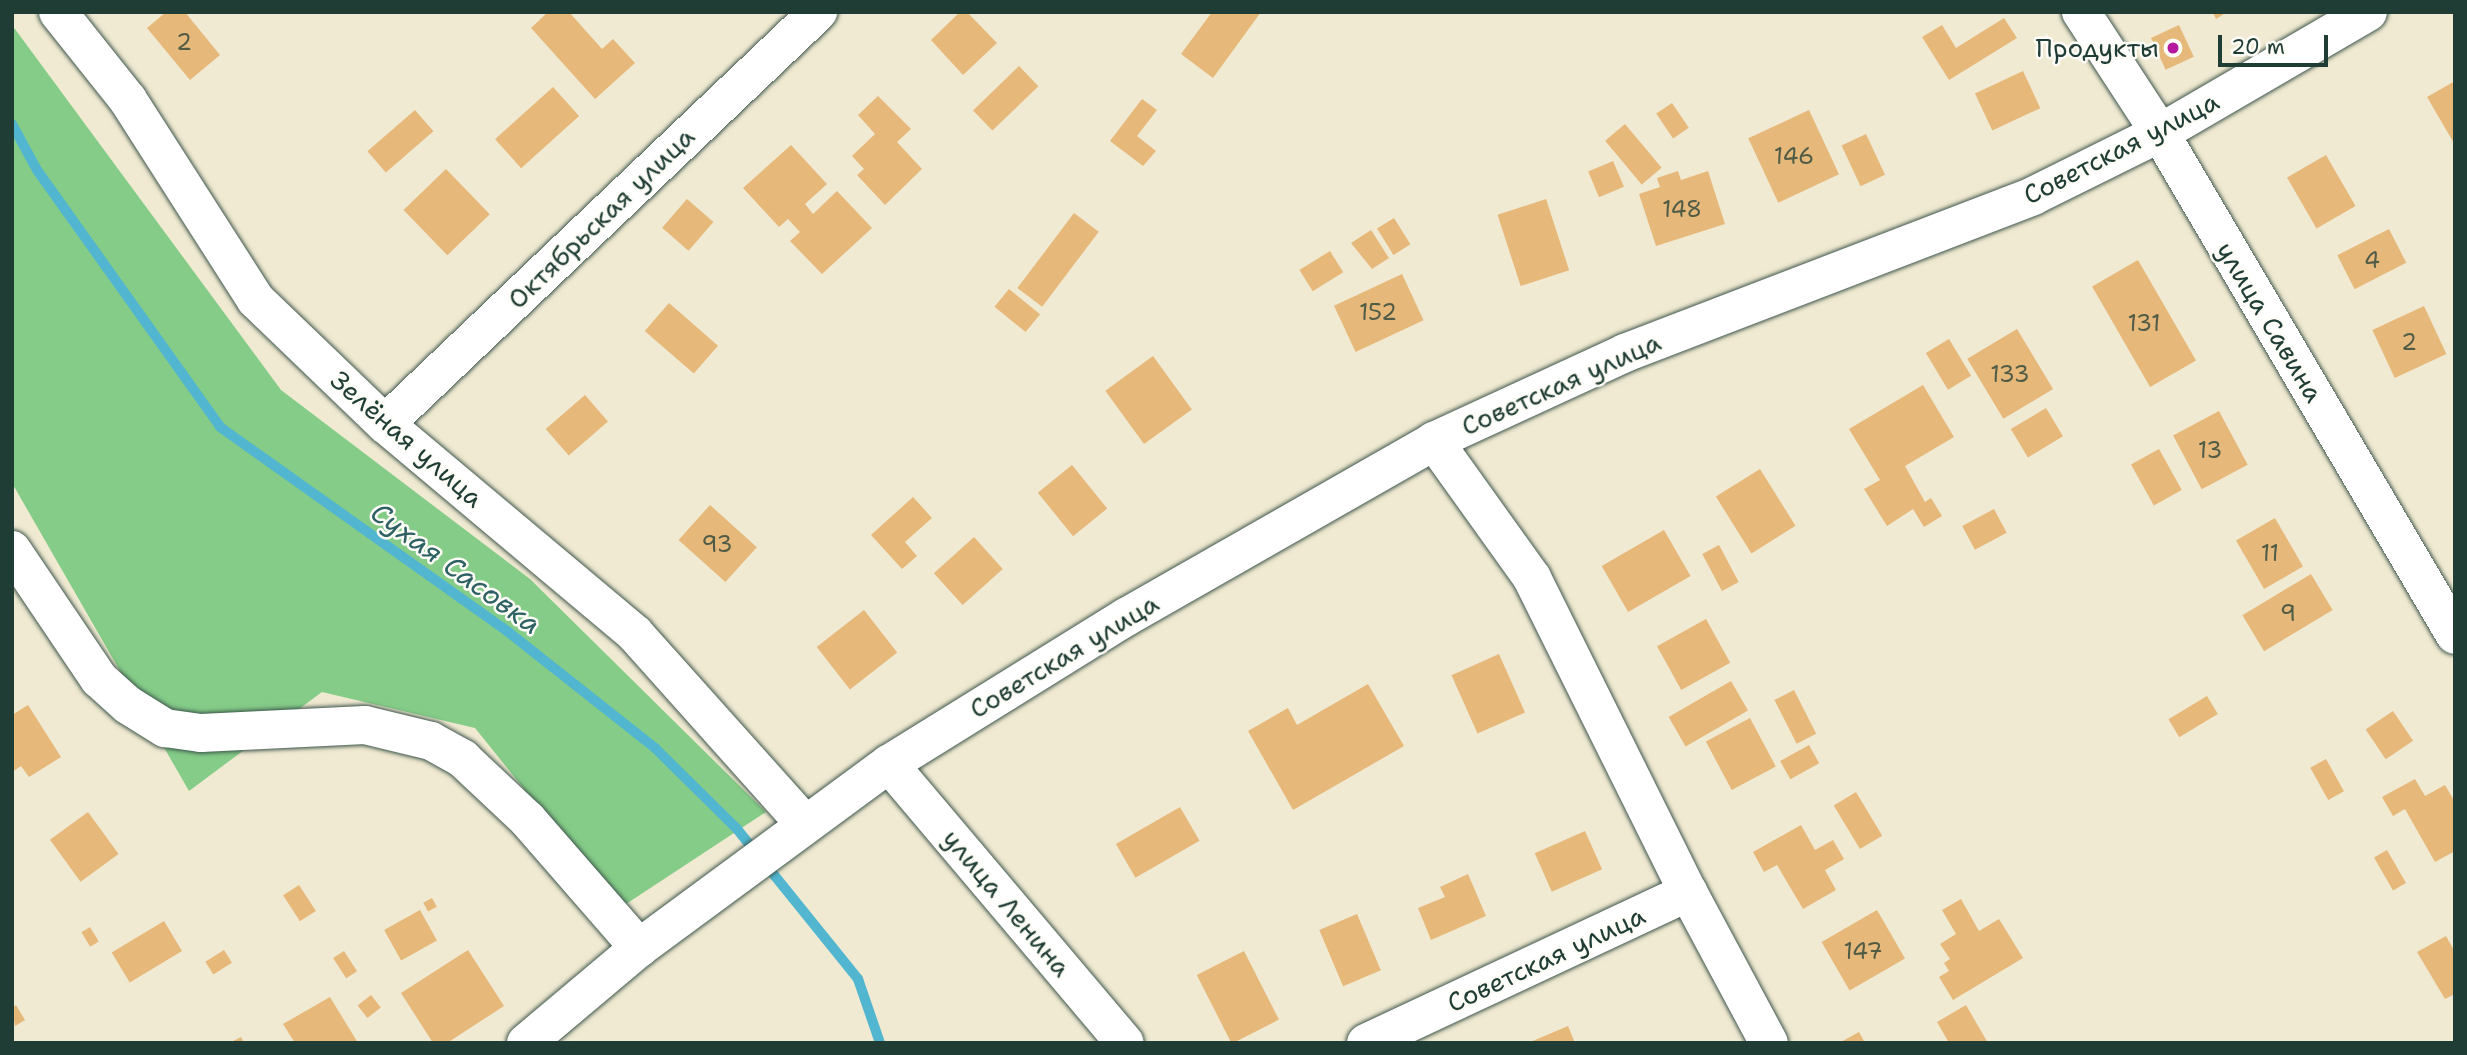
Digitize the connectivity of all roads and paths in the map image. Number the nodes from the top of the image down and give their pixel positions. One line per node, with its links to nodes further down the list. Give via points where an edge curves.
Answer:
1 (58, 12): 6 (street, Зелёная улица, via 128,100 256,300)
2 (818, 12): 6 (street, Октябрьская улица)
3 (2081, 12): 5 (street, улица Савина)
4 (2368, 12): 5 (street, Советская улица)
5 (2160, 133): 7 (street, Советская улица, via 2033,196 1625,353); 9 (street, улица Савина)
6 (385, 424): 11 (street, Зелёная улица, via 635,634)
7 (1434, 441): 10 (street, Советская улица, via 1126,617); 12 (street, via 1532,578)
8 (12, 550): 13 (street, via 99,679 128,705 165,728 201,733 365,725 431,741 463,759 527,819)
9 (2455, 635)
10 (889, 764): 11 (street, Советская улица); 15 (street, улица Ленина)
11 (799, 828): 13 (street, Советская улица)
12 (1688, 892): 16 (street, Советская улица); 17 (street)
13 (639, 948): 14 (street)
14 (526, 1043)
15 (1125, 1043)
16 (1366, 1043)
17 (1769, 1043)

